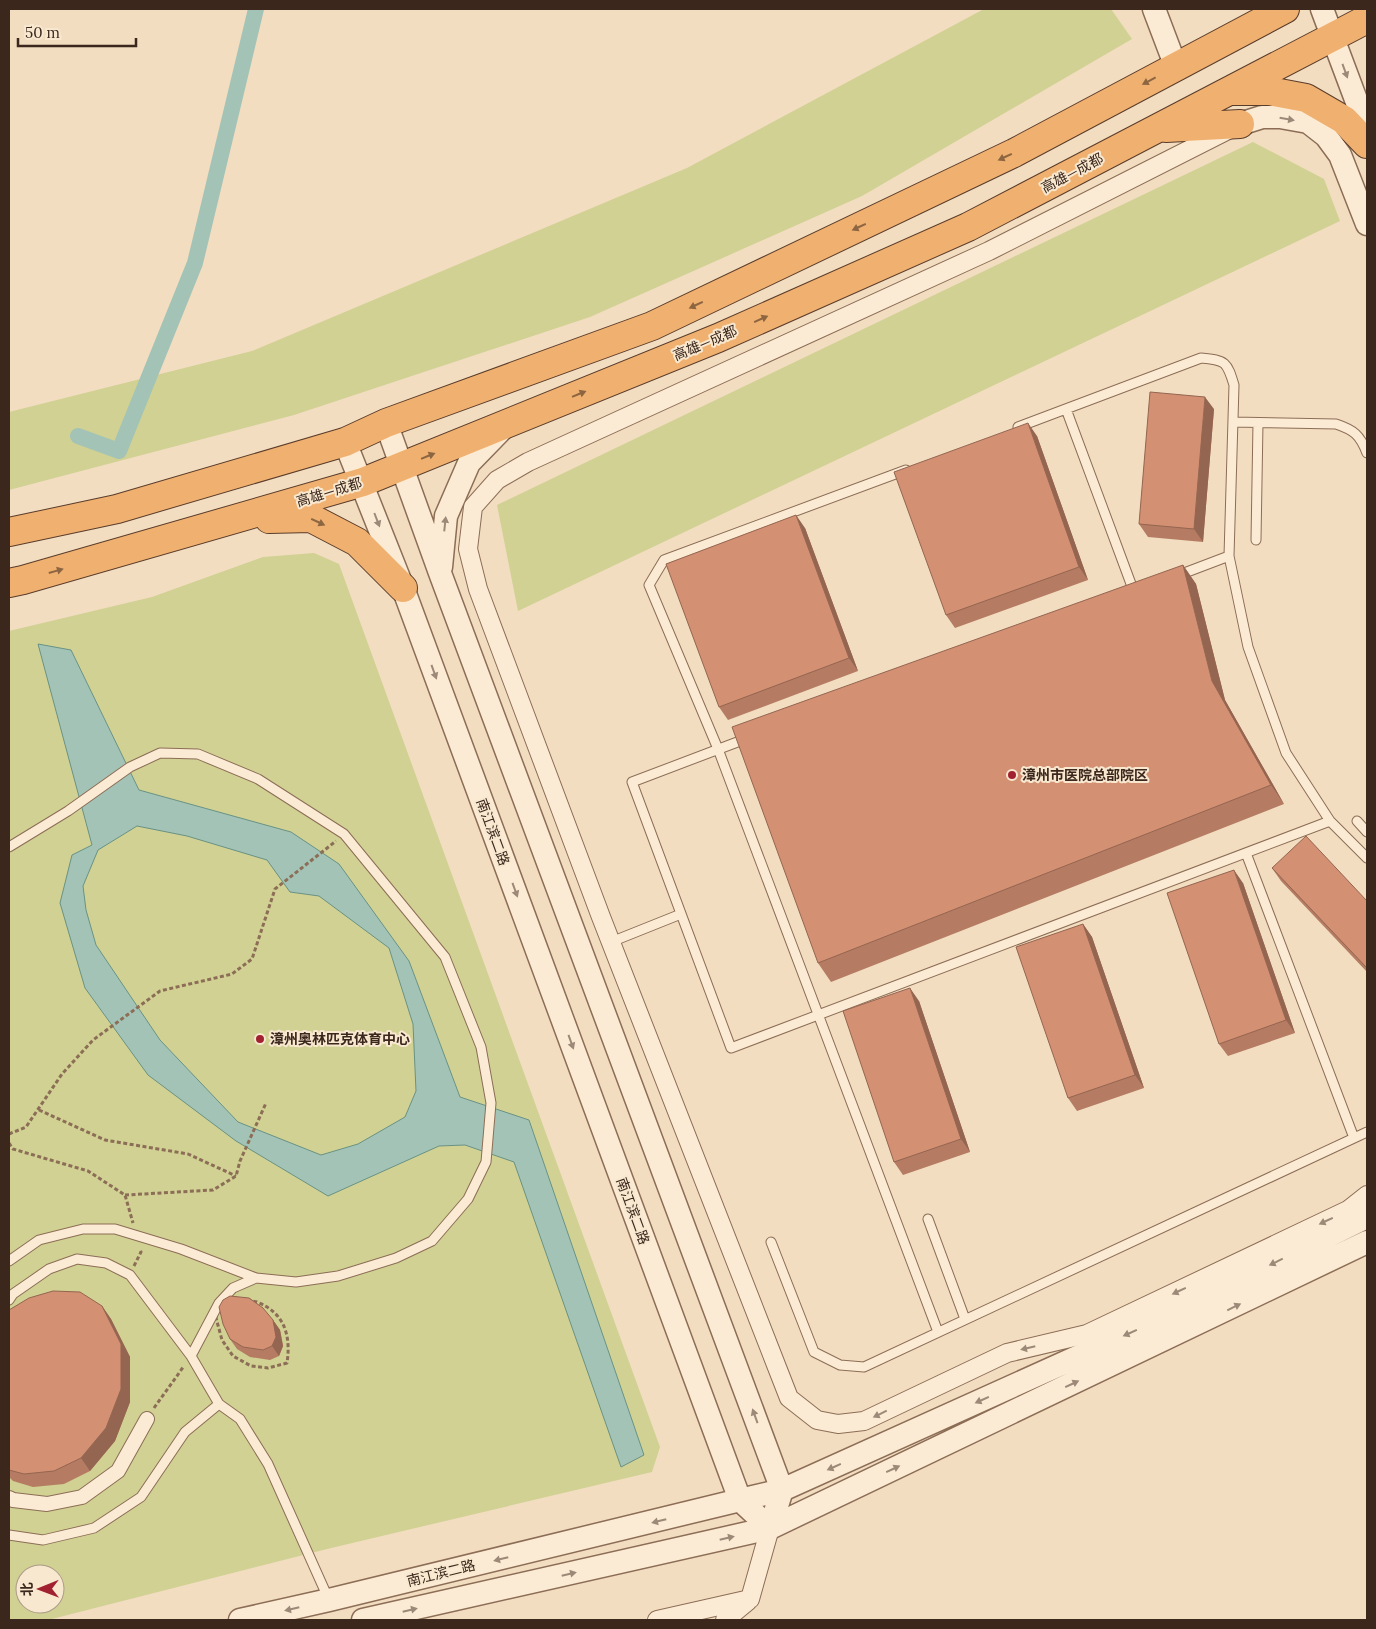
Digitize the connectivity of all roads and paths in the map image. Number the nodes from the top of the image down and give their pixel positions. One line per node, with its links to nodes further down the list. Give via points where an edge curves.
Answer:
1 (1154, 9): 8 (street)
2 (1254, 9): 7 (highway)
3 (1284, 9): 7 (highway)
4 (1322, 9): 6 (street)
5 (1367, 19): 6 (highway, 高雄—成都)
6 (1333, 37): 9 (highway, 高雄—成都); 12 (street, one-way to 12)
7 (1223, 41): 8 (highway)
8 (1176, 67): 18 (highway, one-way to 18, via 1014,153 652,326)
9 (1229, 91): 11 (highway, 高雄—成都); 13 (highway, via 1269,91 1306,98 1344,120)
10 (1240, 124): 11 (highway); 14 (street, one-way to 14, via 1262,117 1280,117 1308,122 1326,136 1340,155); 45 (street, via 990,251 528,462 497,480 474,507 468,549 478,589)
11 (1157, 128): 19 (highway, 高雄—成都, one-way to 11, via 718,338 968,227)
12 (1367, 130)
13 (1367, 144)
14 (1367, 224)
15 (1066, 410): 16 (lane, via 1202,358 1219,359 1229,368 1234,385); 20 (lane); 34 (lane, via 1138,591)
16 (1233, 422): 17 (lane); 29 (lane)
17 (1258, 422): 22 (lane, via 1336,424 1351,429 1362,440); 28 (lane)
18 (386, 423): 21 (highway); 24 (street)
19 (507, 424): 24 (highway, 高雄—成都, one-way to 19); 30 (street, one-way to 19, via 446,516 465,472)
20 (1010, 431)
21 (346, 442): 25 (street, 南江滨二路); 27 (highway, via 117,509)
22 (1367, 453)
23 (916, 466): 36 (lane, via 664,560 649,584)
24 (402, 467): 25 (highway, 高雄—成都); 30 (street)
25 (362, 482): 26 (highway, 高雄—成都); 33 (street, 南江滨二路, one-way to 33)
26 (235, 519): 32 (highway, 高雄—成都, one-way to 26); 33 (highway, one-way to 33, via 311,518 357,542)
27 (9, 532)
28 (1256, 540)
29 (1229, 556): 31 (lane); 37 (lane, via 1248,647 1286,753)
30 (440, 573): 71 (street, one-way to 30)
31 (1169, 579)
32 (9, 583)
33 (403, 588): 73 (street, 南江滨二路, one-way to 73)
34 (1125, 596)
35 (755, 736): 36 (lane)
36 (718, 750): 44 (lane, via 632,782); 46 (lane)
37 (1330, 821): 42 (lane); 43 (lane)
38 (1357, 821): 39 (lane)
39 (1367, 832)
40 (344, 834): 41 (lane, via 258,779 198,754 160,752 130,767 68,811); 48 (path, via 275,889 252,959 232,974 160,990 94,1040 62,1074); 63 (lane, via 445,957 481,1047 491,1103 486,1162 468,1199 432,1241 396,1258 338,1276 296,1282)
41 (9, 847)
42 (1246, 853): 46 (lane); 51 (lane)
43 (1367, 858)
44 (681, 914): 45 (lane); 46 (lane, via 731,1048)
45 (611, 942): 55 (street, one-way to 45, via 1348,1210 1087,1334 1007,1353 864,1421 838,1424 817,1420 789,1398)
46 (818, 1015): 67 (lane)
47 (266, 1103): 53 (path)
48 (39, 1110): 50 (path, via 26,1127); 53 (path, via 104,1140 188,1154)
49 (1367, 1132): 51 (lane)
50 (9, 1134)
51 (1354, 1138): 66 (lane)
52 (9, 1143): 54 (path, via 13,1149 88,1171)
53 (236, 1176): 54 (path, via 213,1190)
54 (125, 1195): 58 (path)
55 (1367, 1195)
56 (1367, 1217): 71 (street, one-way to 71, via 1157,1321)
57 (928, 1219): 66 (lane)
58 (136, 1235): 61 (lane, via 115,1229 83,1229 39,1240); 62 (path, via 141,1252); 63 (lane)
59 (771, 1242): 67 (lane, via 814,1352 840,1366 864,1367)
60 (1367, 1242): 74 (street, 南江滨二路, one-way to 60)
61 (9, 1261)
62 (130, 1275): 64 (lane, via 106,1263 77,1259 48,1269); 68 (lane)
63 (256, 1278): 65 (lane, via 233,1288)
64 (9, 1300)
65 (219, 1303): 65 (path, via 216,1318 222,1340 233,1356 251,1366 268,1368 287,1363 289,1345 284,1327 274,1311 256,1302 234,1298); 68 (lane)
66 (965, 1319): 67 (lane)
67 (938, 1332)
68 (191, 1356): 69 (lane); 70 (path)
69 (219, 1404): 75 (lane, via 185,1432 141,1497 94,1528 43,1540); 77 (lane, via 240,1420 268,1464)
70 (147, 1419): 72 (street, via 118,1471 82,1496 48,1504)
71 (782, 1490): 73 (street); 74 (street)
72 (9, 1498)
73 (740, 1500): 74 (street); 77 (street, 南江滨二路, one-way to 77)
74 (770, 1528): 76 (street); 79 (street, 南江滨二路, one-way to 74)
75 (9, 1534)
76 (750, 1599): 80 (street); 81 (street)
77 (329, 1600): 78 (street, 南江滨二路, one-way to 78)
78 (240, 1620)
79 (363, 1620)
80 (657, 1620)
81 (725, 1620)

